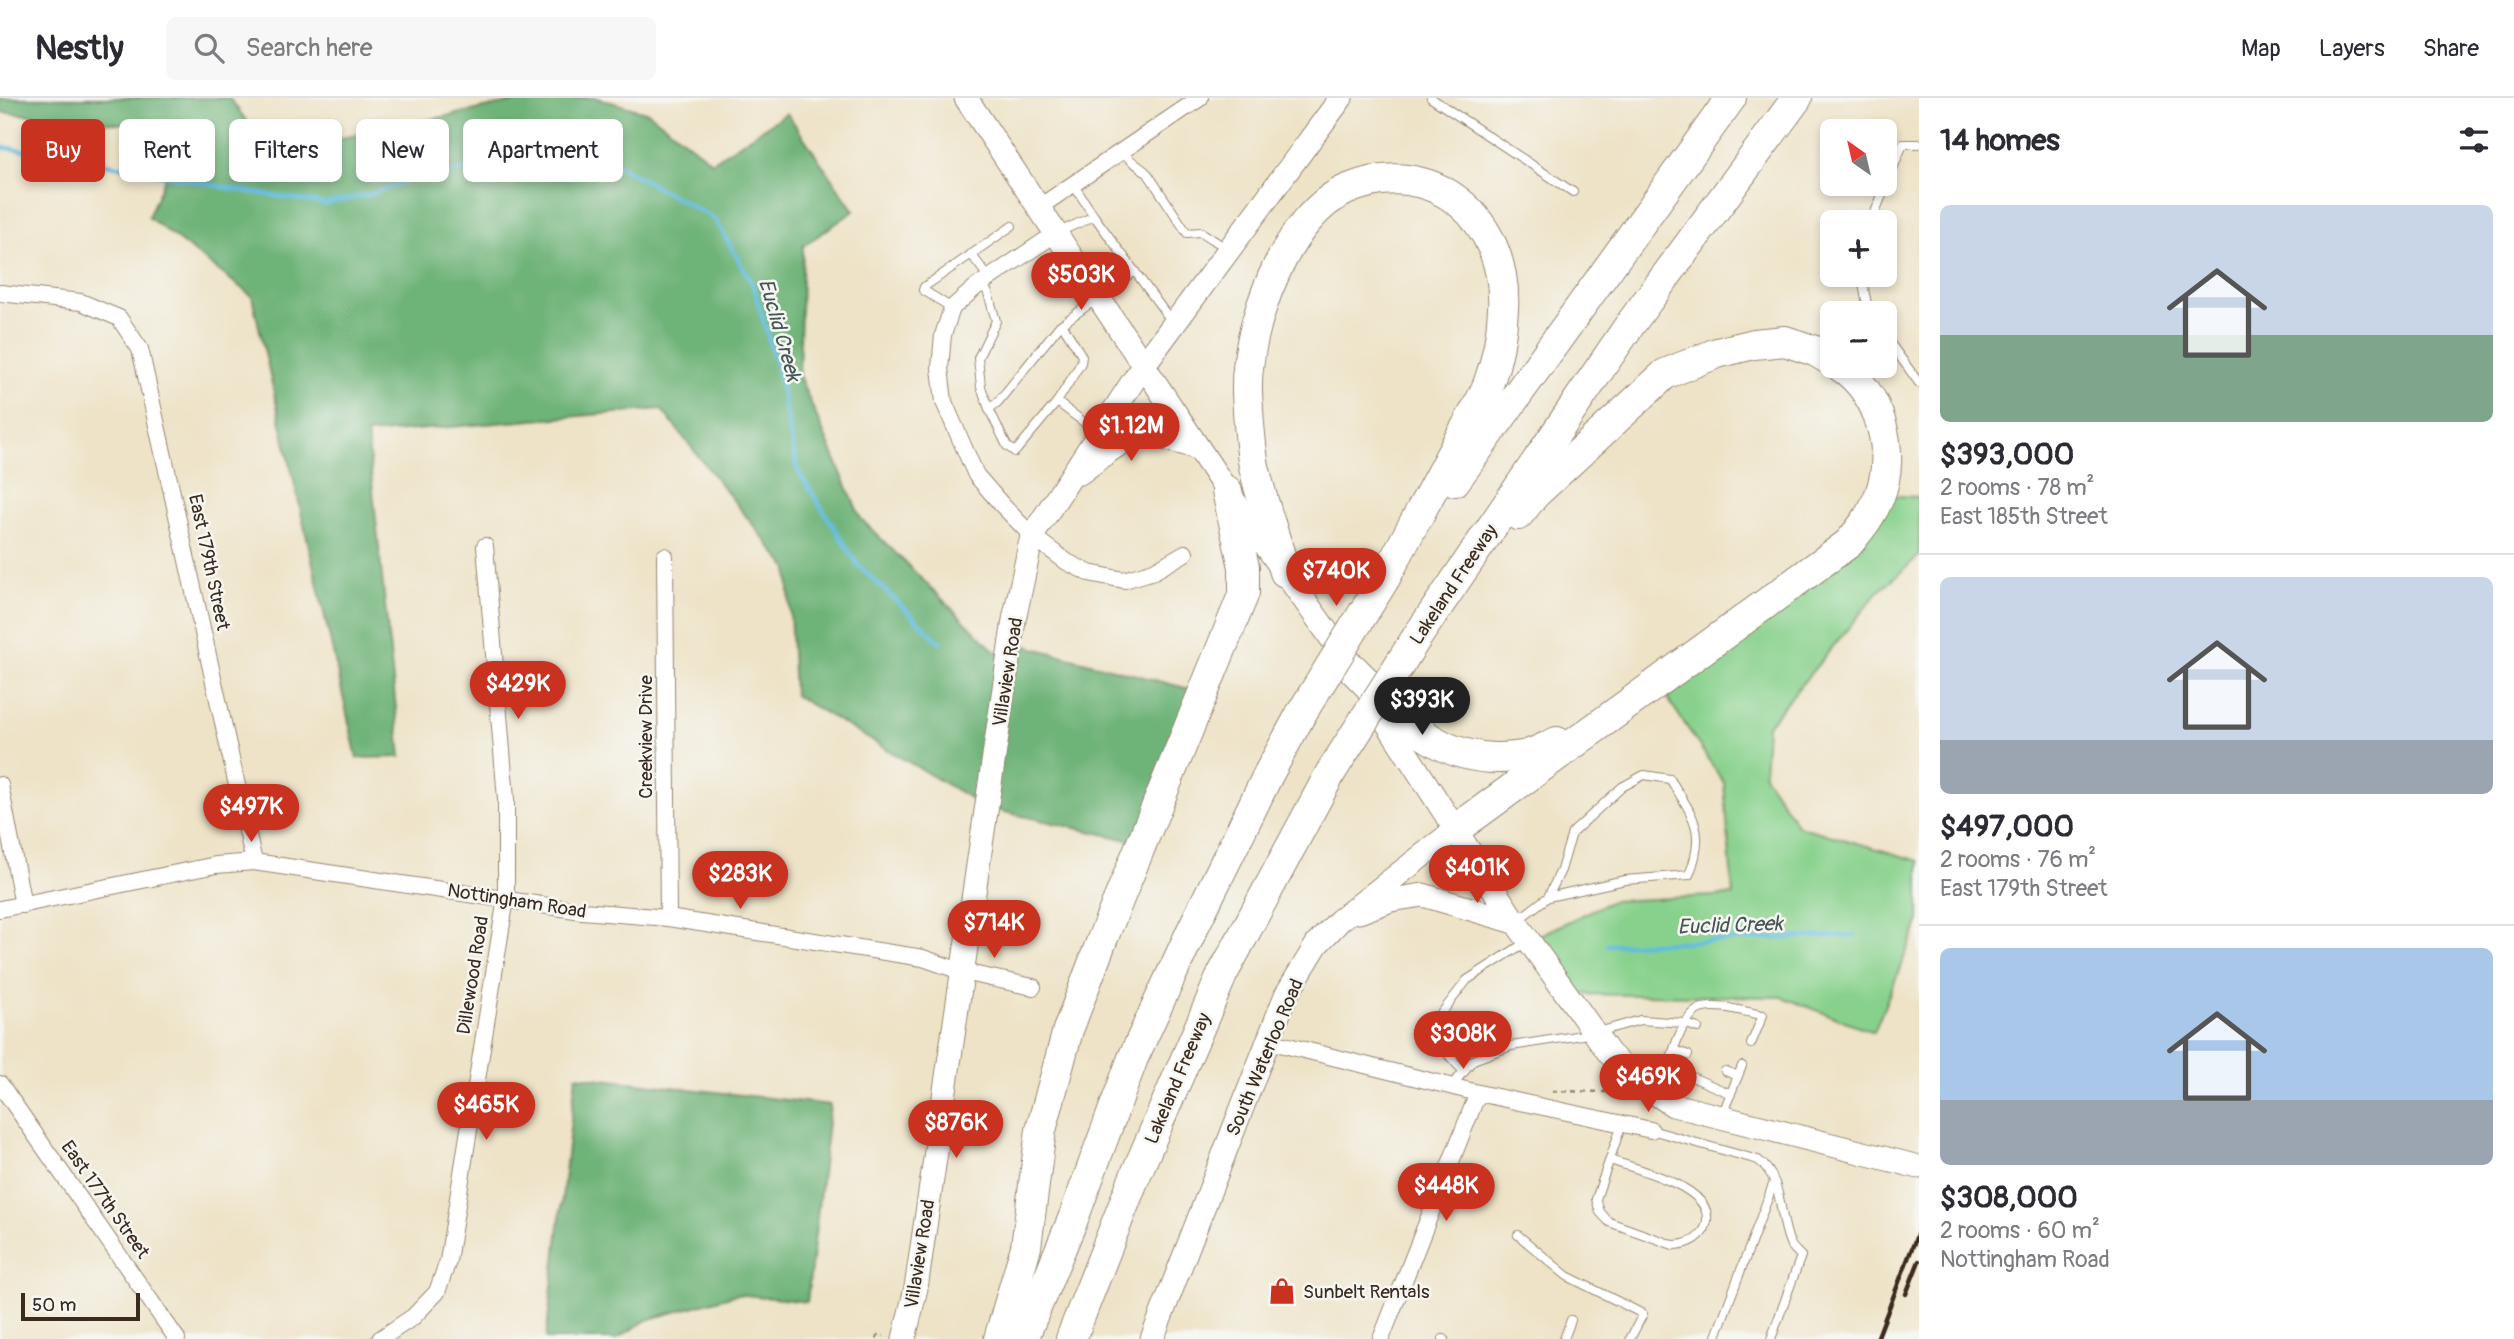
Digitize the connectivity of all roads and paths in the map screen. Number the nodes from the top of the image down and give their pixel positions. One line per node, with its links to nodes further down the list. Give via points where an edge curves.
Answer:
1 (966, 98): 11 (street)
2 (1200, 98): 8 (street)
3 (1341, 98): 16 (street, Villaview Road)
4 (1431, 98): 10 (lane)
5 (1731, 98): 41 (highway)
6 (1797, 98): 42 (highway, Lakeland Freeway, via 1629,326)
7 (1919, 144): 12 (lane, via 1903,144)
8 (1122, 150): 9 (street); 16 (lane, via 1133,165 1148,174 1187,233 1201,232)
9 (1073, 184): 11 (street); 13 (lane)
10 (1573, 192)
11 (1038, 208): 15 (street)
12 (1876, 210)
13 (1094, 216): 15 (lane); 18 (lane)
14 (1012, 226): 17 (lane)
15 (1055, 234): 19 (street); 21 (street)
16 (1229, 250): 24 (street, Villaview Road)
17 (971, 254): 19 (lane); 22 (lane, via 923,290)
18 (1135, 271): 21 (lane); 24 (lane)
19 (985, 281): 22 (street); 31 (lane, via 996,321 978,358)
20 (0, 293): 47 (street, East 179th Street, via 81,302 119,318 140,349)
21 (1099, 299): 23 (lane); 27 (street)
22 (952, 307): 36 (street, via 940,368 944,402 976,475)
23 (1062, 324): 30 (lane, via 1082,356); 31 (lane)
24 (1174, 324): 27 (street, Villaview Road)
25 (1897, 353): 29 (lane)
26 (1820, 354): 42 (highway, via 1785,341 1754,344 1665,374 1535,494)
27 (1143, 366): 32 (street, Villaview Road); 33 (street)
28 (1852, 378): 44 (highway, via 1866,391 1882,426 1885,450 1880,495 1869,519 1839,550)
29 (1919, 383)
30 (1057, 402): 31 (lane, via 1015,452 1007,446); 32 (lane)
31 (989, 409)
32 (1099, 433): 34 (street, Villaview Road)
33 (1198, 448): 34 (street, via 1154,436 1136,437); 35 (street)
34 (1067, 483): 36 (street, Villaview Road)
35 (1227, 491): 40 (street); 88 (highway, via 1244,568 1244,593 1068,1030 1041,1130 1026,1247)
36 (1032, 536): 38 (street, via 1067,562 1090,573 1124,580 1154,571); 55 (street, Villaview Road, via 1014,620)
37 (485, 546): 49 (street, Dillewood Road, via 506,799)
38 (1185, 553)
39 (665, 556): 52 (street, Creekview Drive)
40 (1285, 572): 41 (highway, via 1254,461 1247,390 1254,330 1273,276 1295,234 1321,206 1348,189 1408,180 1460,201 1478,219 1498,260 1503,308 1489,382); 43 (street)
41 (1385, 578): 89 (highway, bridge, via 1301,714 1198,916 1133,1058)
42 (1417, 637): 90 (highway, Lakeland Freeway, bridge, via 1331,772 1222,975)
43 (1352, 668): 44 (highway, via 1415,730 1459,752 1487,758 1524,755); 46 (street)
44 (1594, 728): 46 (highway)
45 (0, 785): 50 (street)
46 (1455, 830): 53 (street, South Waterloo Road); 54 (street)
47 (254, 862): 49 (street, Nottingham Road); 50 (street, Nottingham Road, via 216,865)
48 (1548, 897): 48 (lane, via 1572,833 1622,788 1644,775 1670,779 1697,822 1696,858 1689,875 1625,880); 54 (lane)
49 (506, 898): 52 (street, Nottingham Road, via 582,911); 86 (street, Dillewood Road, via 448,1261 437,1292)
50 (23, 905): 51 (street, Nottingham Road)
51 (0, 909)
52 (668, 918): 55 (street, Nottingham Road, via 923,958)
53 (1340, 920): 54 (street, via 1373,905 1423,895); 60 (street, South Waterloo Road, via 1300,970)
54 (1522, 931): 59 (street); 67 (lane, via 1467,980 1433,1024 1443,1049)
55 (963, 972): 56 (street, Nottingham Road); 84 (street, Villaview Road, via 916,1288)
56 (1033, 987)
57 (1684, 1023): 58 (lane); 59 (lane, via 1640,1020); 61 (lane, via 1699,1008 1763,1015); 62 (lane)
58 (1698, 1028)
59 (1595, 1033): 67 (lane, via 1511,1046 1473,1060); 74 (street, via 1637,1081)
60 (1268, 1041): 70 (street); 91 (street, South Waterloo Road)
61 (1751, 1044)
62 (1675, 1050): 63 (lane); 65 (lane)
63 (1688, 1055)
64 (1742, 1066): 68 (lane)
65 (1669, 1067): 73 (lane); 74 (lane)
66 (1725, 1071): 68 (lane)
67 (1464, 1072): 70 (lane)
68 (1738, 1076): 73 (lane)
69 (0, 1084): 85 (street, East 177th Street)
70 (1451, 1087): 72 (street)
71 (1608, 1092): 75 (path, via 1541,1091)
72 (1478, 1093): 75 (street); 92 (street)
73 (1731, 1094): 76 (lane)
74 (1660, 1096): 76 (street, via 1673,1105)
75 (1535, 1105): 77 (street)
76 (1722, 1116): 80 (street)
77 (1622, 1124): 78 (street); 79 (lane)
78 (1651, 1130): 81 (lane, via 1758,1160 1768,1167)
79 (1609, 1160): 79 (lane, via 1596,1199 1609,1222 1673,1245 1700,1235 1707,1217 1700,1199 1681,1185)
80 (1919, 1167)
81 (1774, 1182): 95 (lane); 96 (lane, via 1791,1244 1801,1256)
82 (1518, 1235): 94 (lane, via 1567,1276 1643,1314)
83 (1571, 1320): 93 (lane)
84 (894, 1338): 87 (path, via 878,1335)
85 (177, 1339)
86 (380, 1339)
87 (876, 1339)
88 (999, 1339)
89 (1023, 1339)
90 (1071, 1339)
91 (1152, 1339)
92 (1381, 1339)
93 (1564, 1339)
94 (1630, 1339)
95 (1715, 1339)
96 (1771, 1339)

